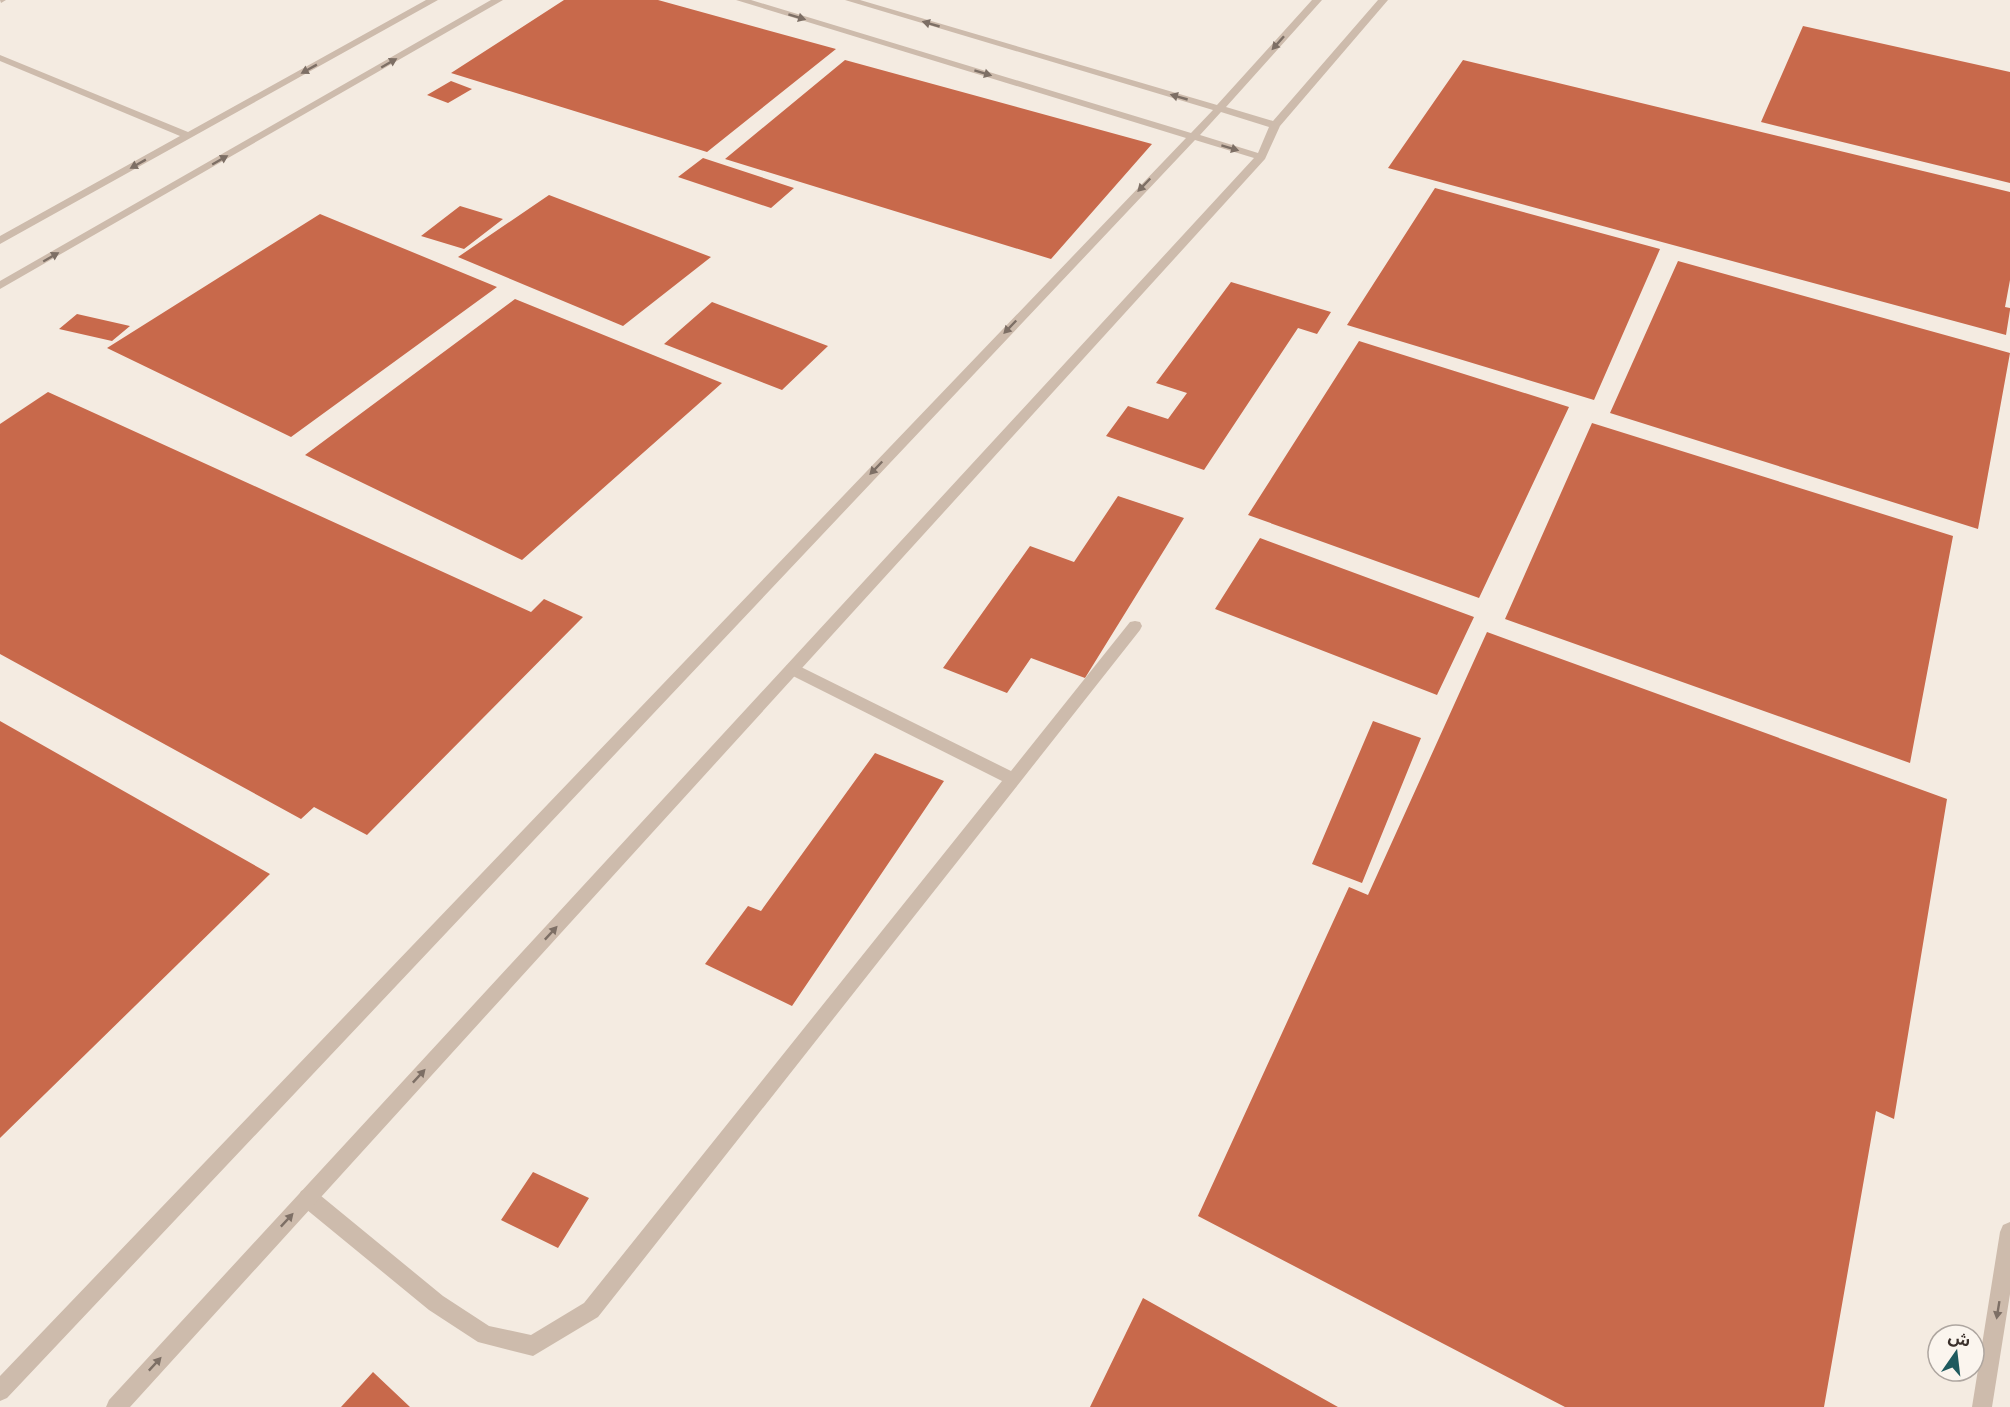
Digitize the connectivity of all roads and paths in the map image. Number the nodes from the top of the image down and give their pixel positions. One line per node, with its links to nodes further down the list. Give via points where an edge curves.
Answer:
1 (433, 0): 10 (street, one-way to 10)
2 (498, 0): 14 (street, one-way to 2)
3 (741, 0): 11 (street, one-way to 11)
4 (850, 0): 8 (street, one-way to 4)
5 (1317, 0): 8 (street, one-way to 8)
6 (1383, 0): 9 (street)
7 (0, 58): 10 (street)
8 (1219, 109): 9 (street); 11 (street)
9 (1275, 125): 12 (street)
10 (188, 136): 13 (street, one-way to 13)
11 (1191, 136): 12 (street, one-way to 12); 20 (street, one-way to 20)
12 (1261, 157): 16 (street)
13 (0, 241)
14 (0, 286)
15 (1135, 626): 17 (street)
16 (792, 669): 17 (street); 18 (street, one-way to 16)
17 (1012, 779): 18 (street, via 591,1310 533,1346 485,1335 435,1303)
18 (308, 1198): 21 (street, one-way to 18)
19 (2010, 1232): 22 (street, one-way to 22)
20 (0, 1391)
21 (116, 1407)
22 (1982, 1407)

